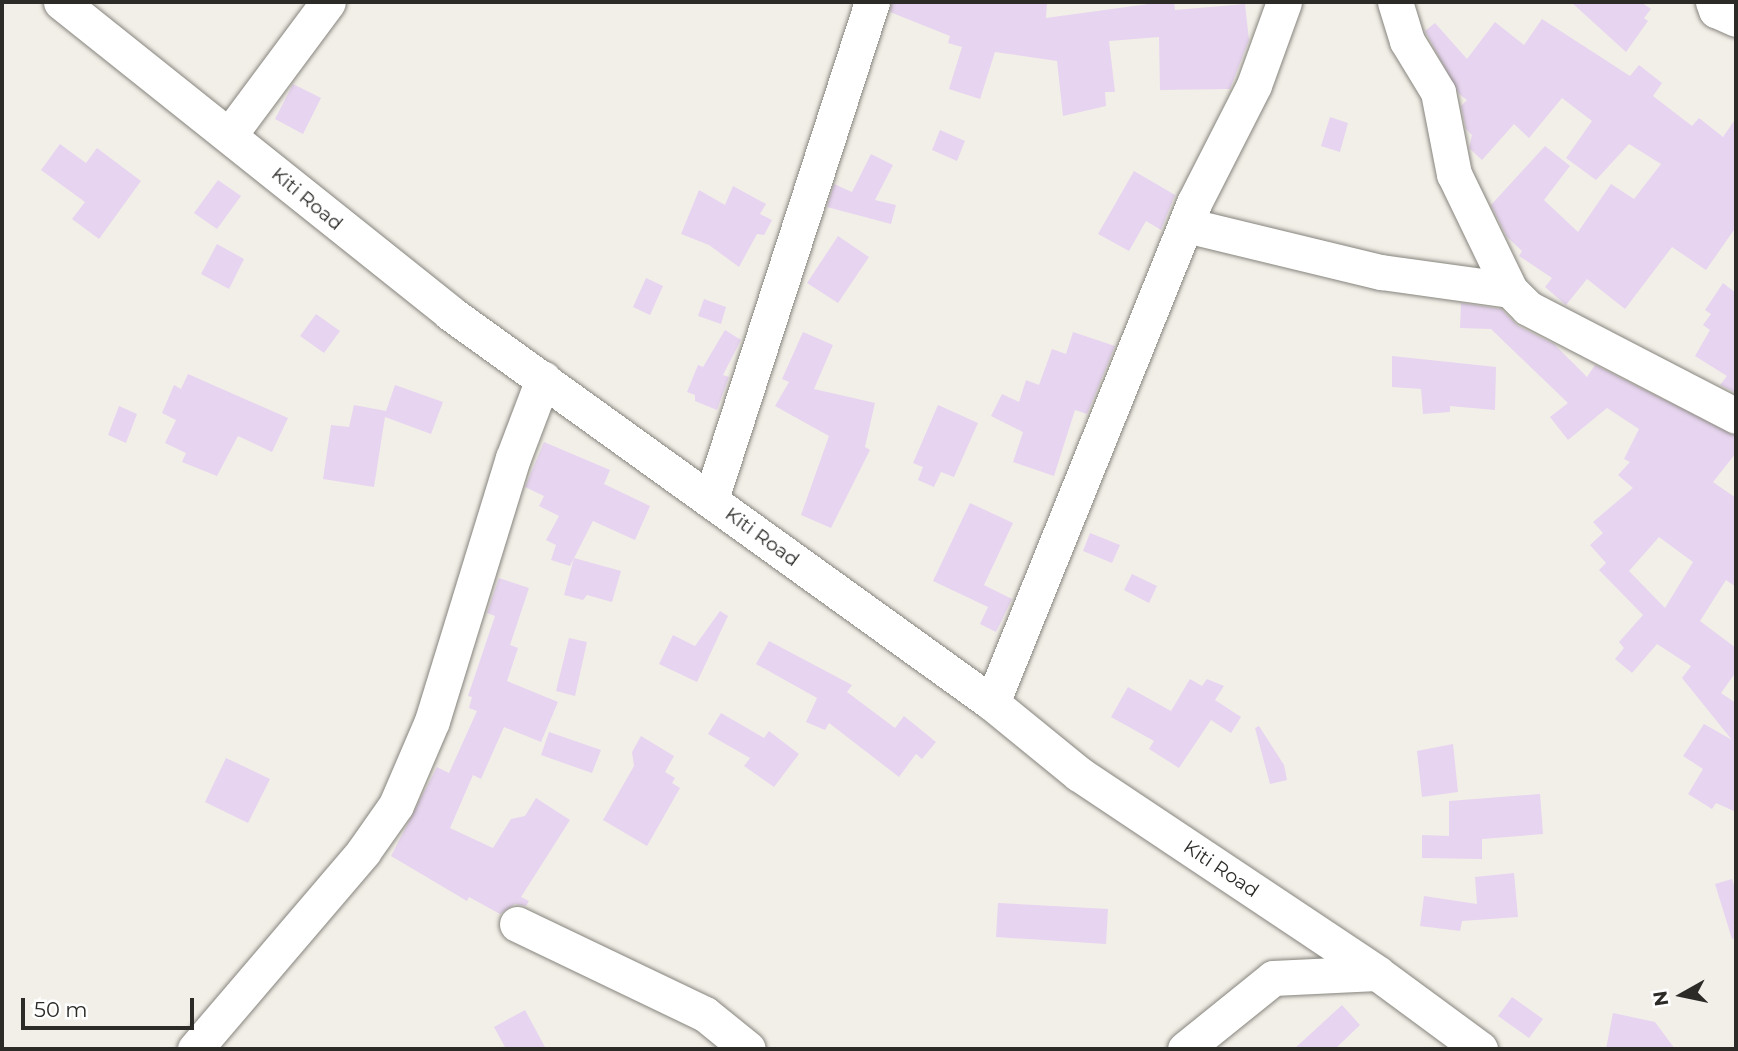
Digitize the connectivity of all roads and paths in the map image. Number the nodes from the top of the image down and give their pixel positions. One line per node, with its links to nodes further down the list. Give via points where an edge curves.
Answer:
1 (61, 2): 8 (street, Kiti Road)
2 (328, 2): 8 (street)
3 (872, 2): 13 (street)
4 (1284, 2): 9 (street, via 1254,85)
5 (1395, 2): 10 (street, via 1407,41 1438,92 1454,174)
6 (1713, 2): 7 (street, via 1716,10)
7 (1736, 19)
8 (230, 134): 11 (street, Kiti Road, via 378,258)
9 (1186, 225): 10 (street, via 1381,272); 14 (street)
10 (1510, 290): 12 (street, via 1528,308)
11 (543, 379): 13 (street, Kiti Road); 17 (street, via 513,458 432,721 396,805 363,852)
12 (1736, 416)
13 (711, 499): 14 (street, Kiti Road)
14 (992, 703): 16 (street, Kiti Road, via 1079,774)
15 (517, 924): 18 (street, via 705,1014)
16 (1377, 973): 19 (street, via 1273,978); 20 (street, Kiti Road)
17 (195, 1049)
18 (748, 1049)
19 (1185, 1049)
20 (1480, 1049)

